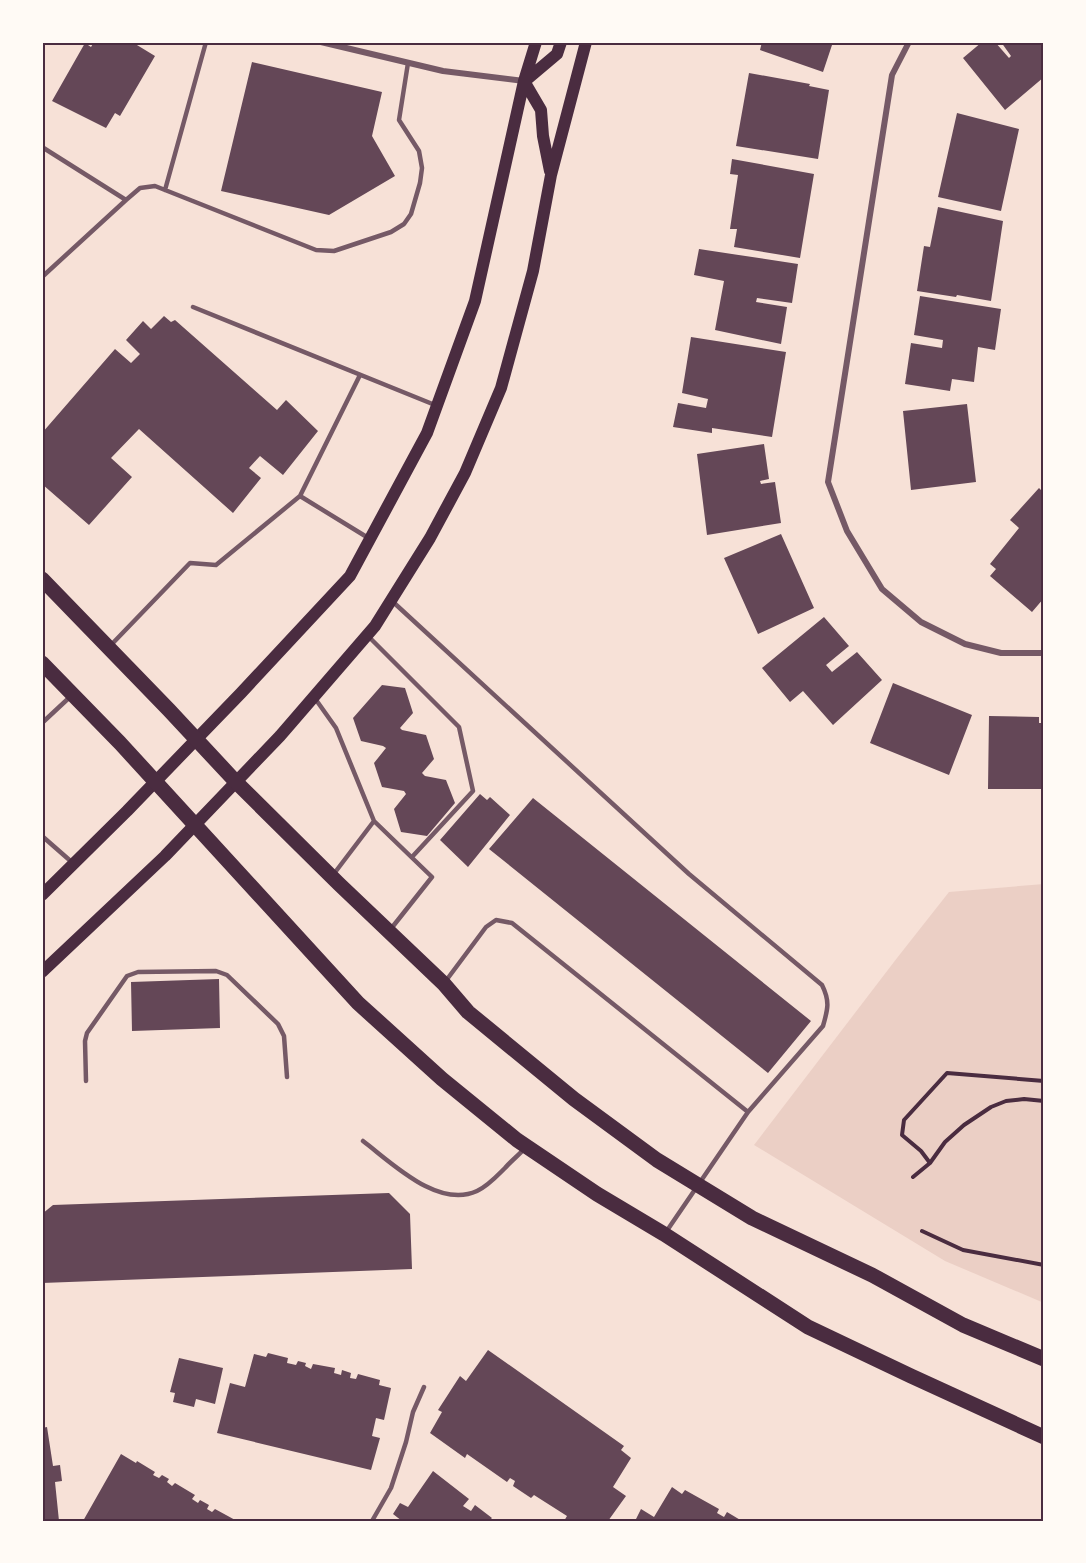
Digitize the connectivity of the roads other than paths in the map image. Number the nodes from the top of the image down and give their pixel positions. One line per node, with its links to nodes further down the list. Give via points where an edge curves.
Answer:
1 (206, 42): 11 (lane)
2 (321, 42): 7 (street)
3 (536, 42): 8 (main road)
4 (561, 42): 8 (main road, via 557,54)
5 (586, 42): 10 (main road)
6 (909, 42): 23 (street, via 892,75 828,482 847,531 882,589 921,622 966,644 1001,653)
7 (408, 63): 8 (street); 11 (lane, via 399,120 419,151 422,168 411,214 391,232 334,251 316,250)
8 (524, 81): 10 (main road, via 541,110); 16 (main road, via 475,301)
9 (42, 147): 12 (lane)
10 (551, 175): 20 (main road, via 532,271 501,388 465,473)
11 (165, 190): 12 (lane, via 155,186 140,188)
12 (126, 200): 13 (lane)
13 (42, 277)
14 (193, 307): 15 (lane)
15 (360, 375): 16 (lane); 17 (lane)
16 (437, 406): 18 (main road, via 427,434)
17 (300, 496): 18 (lane); 22 (lane, via 216,565 190,563)
18 (370, 539): 28 (main road, via 350,576)
19 (42, 579): 22 (main road)
20 (392, 600): 21 (main road); 43 (lane, via 689,874 822,985 828,996 824,1026)
21 (367, 635): 26 (main road); 34 (lane, via 459,727 473,791)
22 (109, 648): 28 (main road)
23 (1044, 653)
24 (42, 663): 25 (main road)
25 (73, 694): 27 (lane); 29 (main road)
26 (314, 697): 30 (main road); 31 (lane, via 336,728)
27 (42, 723)
28 (196, 739): 29 (main road); 30 (main road)
29 (155, 782): 32 (main road); 35 (main road)
30 (236, 782): 32 (main road); 36 (main road)
31 (374, 821): 34 (lane); 36 (lane)
32 (195, 825): 39 (main road); 45 (main road, via 358,1003 442,1079)
33 (42, 836): 35 (lane)
34 (412, 857): 38 (lane, via 432,877)
35 (74, 864): 37 (main road)
36 (332, 877): 38 (main road)
37 (42, 895)
38 (389, 931): 40 (main road)
39 (42, 972)
40 (444, 984): 43 (lane, via 486,927 496,920 512,923); 46 (main road, via 468,1012 573,1099)
41 (287, 1077): 42 (lane, via 284,1036 278,1024 227,975 216,971 138,972 127,976 87,1033)
42 (86, 1081)
43 (748, 1112): 46 (lane)
44 (363, 1141): 45 (lane, via 419,1183 444,1194 466,1195 500,1175)
45 (527, 1147): 47 (main road)
46 (698, 1185): 47 (lane); 48 (main road, via 752,1218 872,1275 963,1325)
47 (664, 1234): 50 (main road, via 808,1327)
48 (1044, 1359)
49 (424, 1387): 51 (lane, via 391,1488)
50 (1044, 1437)
51 (372, 1521)

